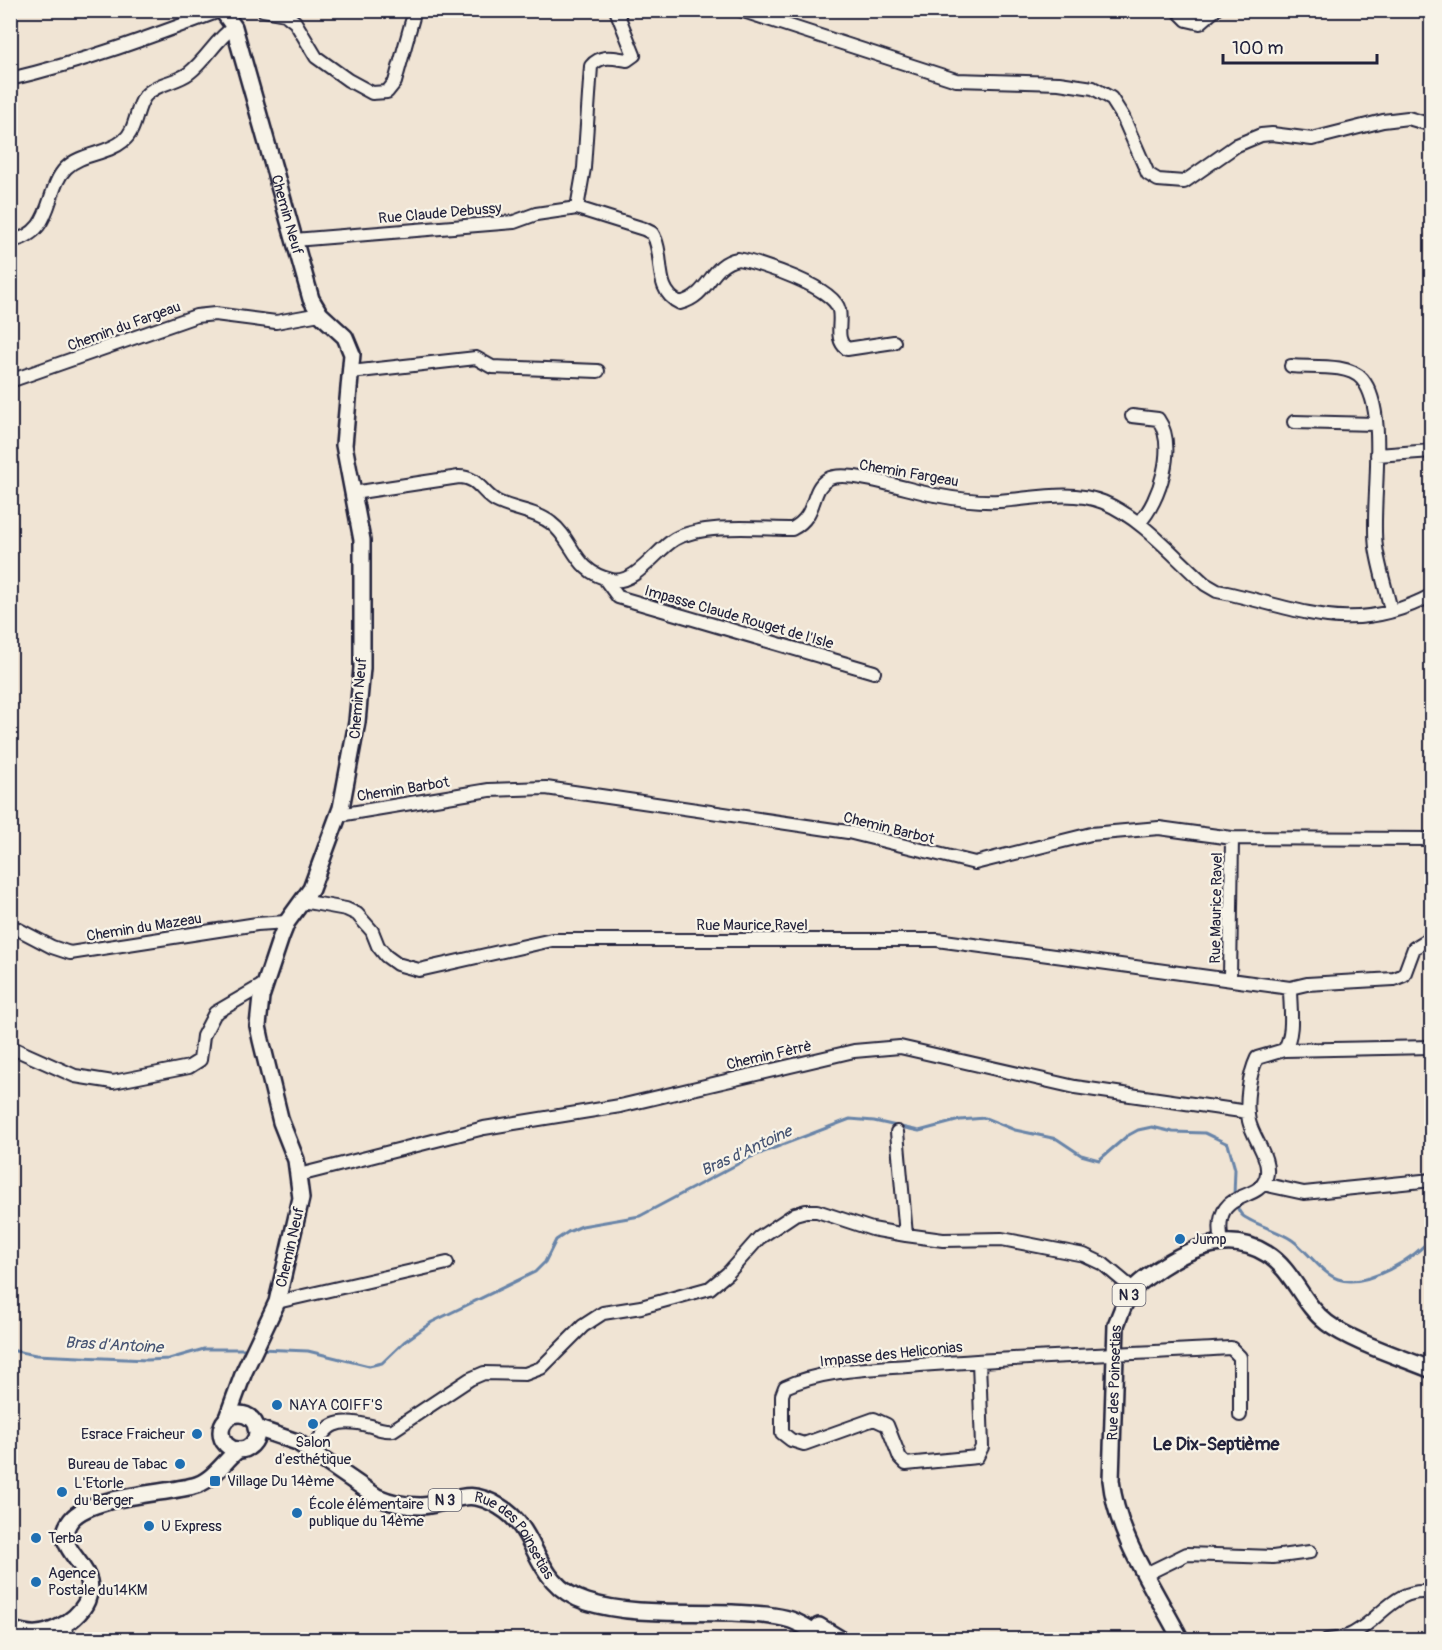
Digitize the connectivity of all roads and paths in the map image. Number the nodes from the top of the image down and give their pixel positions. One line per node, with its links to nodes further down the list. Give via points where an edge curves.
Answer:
1 (222, 10): 8 (main road, Chemin Neuf); 9 (street, via 161,34)
2 (263, 10): 3 (street, via 285,14 295,22 316,57 372,93 387,92 394,82)
3 (415, 10)
4 (616, 10): 11 (street, via 634,55 627,60 597,59 591,66 585,158)
5 (740, 10): 10 (street, via 956,80 1059,83 1093,88 1111,98 1148,174 1158,180 1184,182 1237,146 1261,135 1312,139 1408,118)
6 (1177, 10): 7 (street, via 1187,20 1200,23)
7 (1215, 10)
8 (234, 27): 12 (main road, Chemin Neuf); 13 (street, via 187,75 151,90 143,98 125,140 111,150 76,160 64,169 45,217 27,234)
9 (10, 79)
10 (1431, 125)
11 (577, 208): 12 (street, Rue Claude Debussy, via 536,214 514,222); 15 (street, Rue Claude Debussy, via 652,233 663,284 680,303 701,294 723,264 747,261 828,293 840,311 839,337 847,349)
12 (294, 240): 14 (main road, Chemin Neuf, via 311,299)
13 (10, 241)
14 (320, 314): 18 (main road, Chemin Neuf, via 345,337); 19 (street, Chemin du Fargeau, via 276,321 215,314 196,316)
15 (894, 342)
16 (1291, 366): 22 (street, via 1348,370 1356,375 1368,389)
17 (598, 371): 18 (street, via 492,367 476,358)
18 (351, 372): 25 (main road, Chemin Neuf, via 344,445)
19 (10, 381)
20 (1132, 416): 26 (street, via 1158,419 1166,435 1159,492)
21 (1294, 422): 22 (street)
22 (1375, 424): 24 (street)
23 (1431, 451): 24 (street)
24 (1377, 455): 29 (street, via 1376,546)
25 (353, 493): 27 (street, via 459,477 471,479 493,499 550,522 575,556); 31 (main road, Chemin Neuf, via 362,540 363,627 357,722)
26 (1139, 523): 27 (street, Chemin Fargeau, via 1088,497 995,501 956,498 838,476 828,479 810,514 792,529 694,532 673,540 628,578); 29 (street, Chemin Fargeau, via 1217,591 1318,616 1363,617)
27 (604, 578): 30 (street, Impasse Claude Rouget de l'Isle, via 618,597)
28 (1431, 595): 29 (street, Chemin Fargeau)
29 (1390, 610)
30 (874, 672)
31 (339, 815): 32 (street, Chemin Barbot, via 489,790 546,788 848,832 975,863 1090,834 1159,828); 34 (main road, Chemin Neuf, via 311,889)
32 (1232, 837): 33 (street, Chemin Barbot); 38 (street, Rue Maurice Ravel)
33 (1431, 839)
34 (302, 901): 35 (main road, Chemin Neuf); 38 (street, Rue Maurice Ravel, via 357,914 386,956 397,964 419,970 552,940 937,940)
35 (287, 922): 36 (street, Chemin du Mazeau, via 69,953); 39 (main road, Chemin Neuf)
36 (10, 925)
37 (1431, 937): 40 (street, Rue Maurice Ravel, via 1414,948 1409,968 1394,979)
38 (1230, 978): 40 (street, Rue Maurice Ravel)
39 (263, 985): 41 (street, via 216,1013 203,1036 200,1060 189,1067 113,1082 75,1077); 46 (main road, Chemin Neuf, via 258,1026 281,1122)
40 (1290, 988): 43 (street, via 1290,1035)
41 (10, 1047)
42 (1431, 1047): 43 (street)
43 (1284, 1050): 44 (street, via 1257,1058 1252,1068)
44 (1248, 1112): 46 (street, Chemin Fèrrè, via 1075,1087 914,1050 885,1047 620,1106 484,1128); 48 (street, via 1267,1166)
45 (897, 1132): 49 (street)
46 (300, 1175): 53 (main road, Chemin Neuf, via 301,1198)
47 (1431, 1180): 48 (street, via 1304,1193)
48 (1263, 1184): 50 (street, via 1226,1208 1220,1219)
49 (906, 1234): 52 (street, via 943,1240 1002,1239 1084,1255 1103,1264); 63 (street, via 872,1229 817,1211 795,1215 759,1238 710,1288 603,1313 583,1326 541,1368 525,1374 484,1373 393,1430 334,1423)
50 (1222, 1242): 52 (main road, Rue des Poinsetias / N 3, via 1178,1257); 56 (main road, Rue des Poinsetias / N 3, via 1247,1244 1267,1254 1327,1323)
51 (447, 1263): 53 (street)
52 (1133, 1289): 54 (main road, Rue des Poinsetias / N 3, via 1116,1325)
53 (277, 1302): 57 (main road, Chemin Neuf)
54 (1116, 1355): 55 (street, Impasse des Heliconias); 59 (street, Impasse des Heliconias, via 1231,1348 1240,1357); 65 (main road, Rue des Poinsetias / N 3, via 1113,1499)
55 (979, 1361): 55 (street, Impasse des Heliconias, via 982,1447 977,1457 906,1464 886,1425 874,1419 804,1444 782,1433 782,1395 785,1387 802,1379 834,1372)
56 (1431, 1370)
57 (241, 1380): 58 (main road); 60 (main road, Chemin Neuf)
58 (246, 1415): 60 (main road); 61 (main road)
59 (1240, 1415)
60 (227, 1418): 62 (main road, via 221,1432)
61 (256, 1428): 62 (main road, via 256,1437); 63 (main road, Rue des Poinsetias / N 3, via 297,1442)
62 (238, 1446): 63 (main road, Rue des Poinsetias / N 3, via 270,1442); 69 (main road, via 216,1457 185,1487 80,1511 71,1521 65,1539 68,1550 85,1571 89,1593)
63 (309, 1452): 67 (main road, Rue des Poinsetias / N 3, via 391,1503 423,1506 459,1496 480,1497 502,1508 521,1527 546,1574 567,1593)
64 (1310, 1552): 65 (street, via 1273,1557 1187,1554)
65 (1146, 1574): 72 (main road, Rue des Poinsetias / N 3)
66 (1431, 1593): 73 (street, via 1407,1594 1354,1633)
67 (585, 1602): 70 (main road, Rue des Poinsetias / N 3, via 619,1609 760,1614 790,1620); 71 (main road, via 758,1604 800,1615)
68 (10, 1629): 69 (main road, via 37,1634)
69 (66, 1633)
70 (827, 1640)
71 (842, 1640)
72 (1181, 1640)
73 (1327, 1640)

